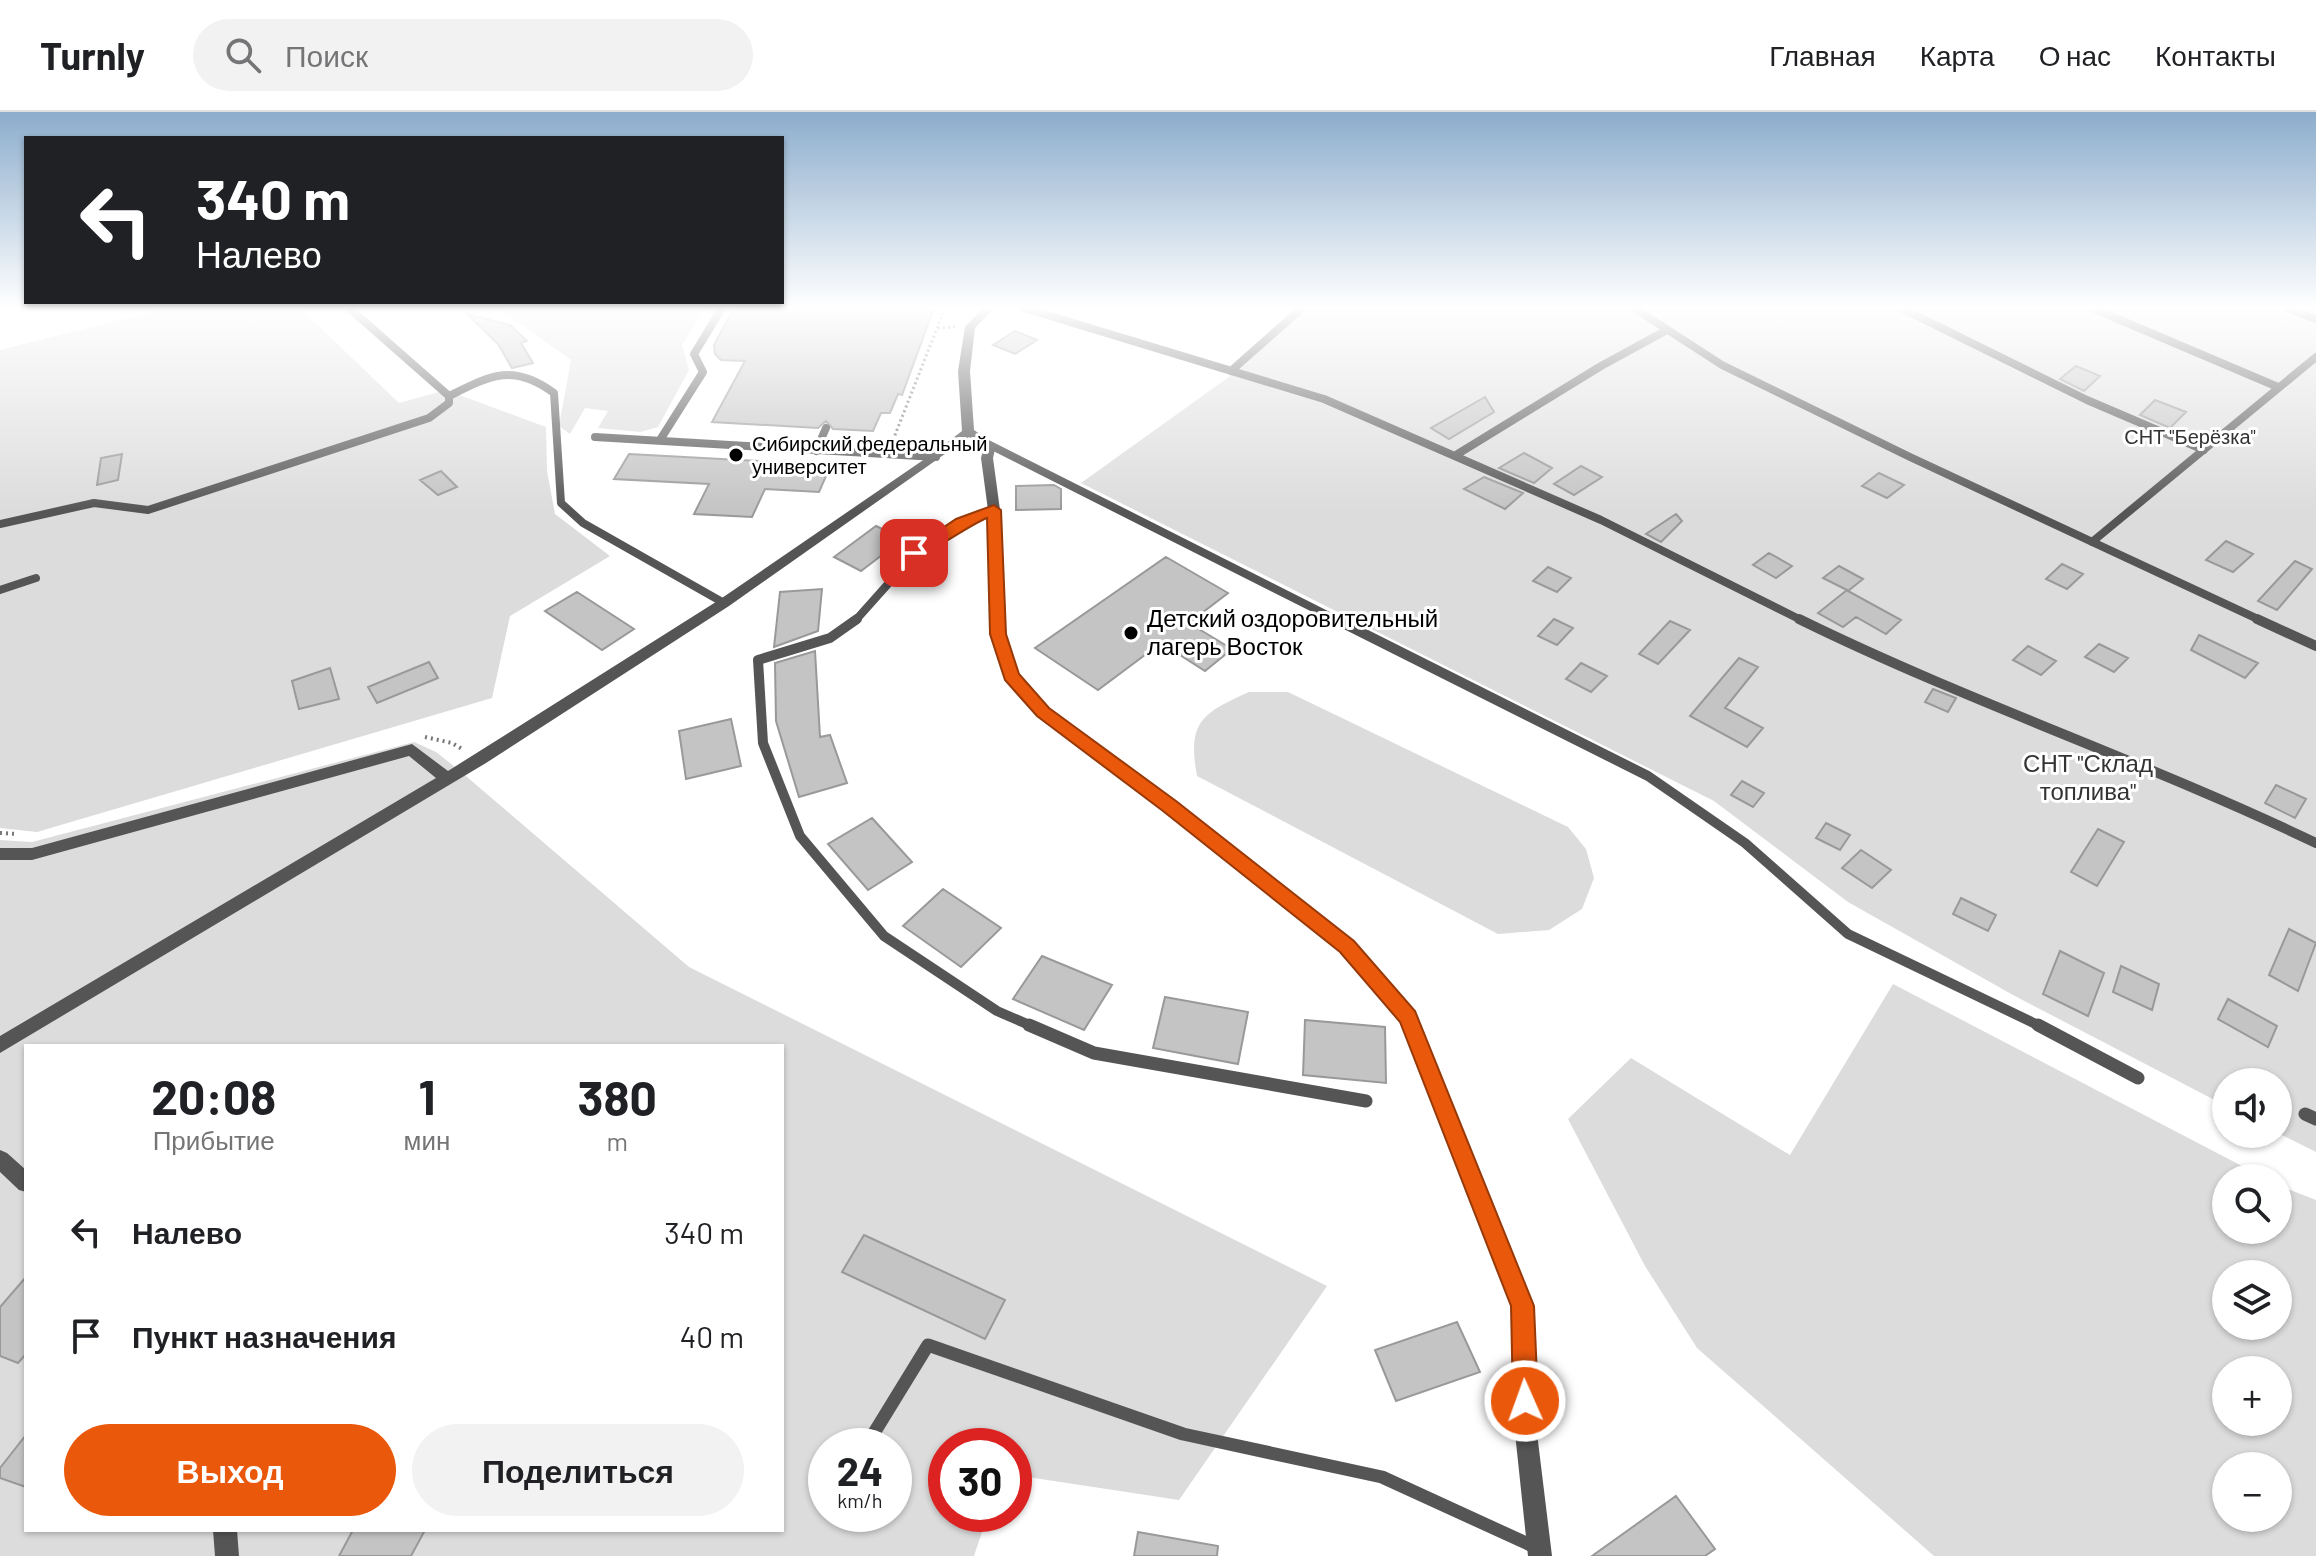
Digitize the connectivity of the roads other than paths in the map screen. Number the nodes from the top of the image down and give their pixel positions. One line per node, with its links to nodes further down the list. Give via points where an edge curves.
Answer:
1 (426, 375): 13 (lane)
2 (495, 375): 13 (lane)
3 (525, 375): 28 (lane, via 554,393 561,503 583,523)
4 (701, 375): 17 (lane)
5 (964, 375): 15 (street)
6 (1246, 375): 21 (lane, via 1324,399)
7 (1586, 375): 21 (lane)
8 (1744, 375): 25 (lane)
9 (2037, 375): 19 (lane)
10 (2251, 375): 12 (lane)
11 (2293, 375): 12 (lane)
12 (2278, 387): 19 (lane)
13 (449, 396): 24 (lane, via 449,403 429,418 148,510 94,503)
14 (826, 428): 20 (lane)
15 (968, 432): 18 (street); 22 (street)
16 (595, 437): 17 (lane)
17 (660, 440): 20 (lane)
18 (990, 445): 23 (street); 34 (lane, via 1648,776 1745,843 1848,934 2001,1005)
19 (2204, 450): 25 (lane)
20 (816, 451): 22 (lane)
21 (1456, 455): 31 (lane, via 1810,624)
22 (936, 457): 28 (street)
23 (994, 510): 35 (lane, via 961,523 914,553 845,630 823,645 758,660 763,743 800,836 884,936 997,1011 1094,1053); 40 (street, via 998,634 1011,676 1043,712 1347,947 1408,1017 1522,1306 1526,1433)
24 (0, 524)
25 (2092, 542): 29 (lane)
26 (36, 578): 27 (lane)
27 (0, 590)
28 (724, 603): 30 (street)
29 (2316, 646)
30 (447, 779): 32 (street, via 412,750 32,854); 33 (street)
31 (2316, 843)
32 (0, 854)
33 (0, 1045)
34 (2138, 1078)
35 (1366, 1101)
36 (0, 1159): 37 (street)
37 (24, 1181)
38 (877, 1428): 40 (lane, via 928,1345 1183,1434 1382,1477)
39 (225, 1532): 41 (street)
40 (1539, 1553)
41 (227, 1556)

